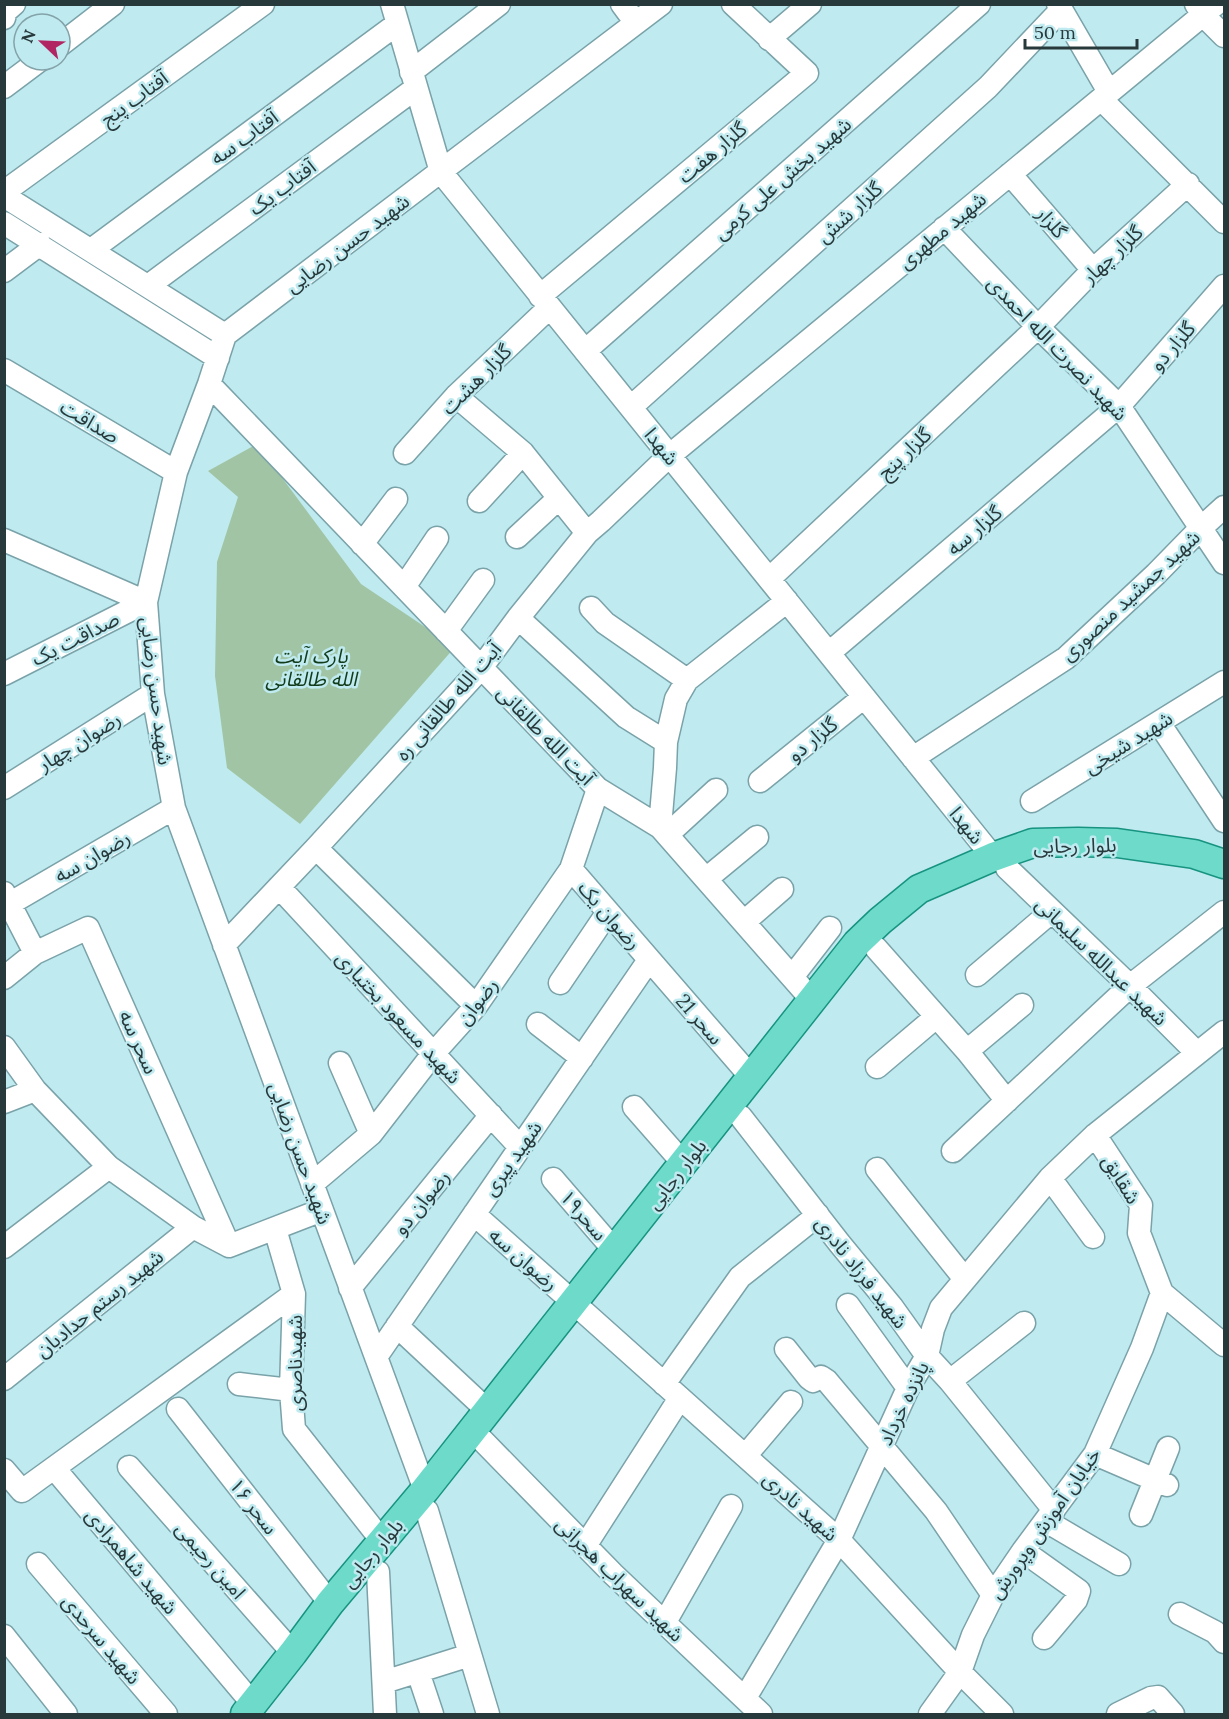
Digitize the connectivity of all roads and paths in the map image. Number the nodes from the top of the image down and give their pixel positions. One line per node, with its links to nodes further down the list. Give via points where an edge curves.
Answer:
1 (113, 4): 13 (street)
2 (263, 4): 23 (street, آفتاب پنج)
3 (499, 4): 17 (street, آفتاب یک)
4 (622, 4): 12 (street)
5 (661, 4): 12 (street, شهید حسن رضایی)
6 (733, 4): 15 (street, گلزار هفت)
7 (810, 4): 15 (street)
8 (979, 4): 36 (street, شهید بخش علی کرمی)
9 (1060, 7): 19 (street); 42 (street, گلزار شش, via 988,87)
10 (1205, 8): 14 (street); 19 (street, شهید مطهری)
11 (395, 14): 17 (street, شهدا); 28 (street, آفتاب سه)
12 (636, 23): 20 (street, شهید حسن رضایی)
13 (72, 36)
14 (1224, 36)
15 (769, 39): 33 (street, گلزار هفت, via 807,73)
16 (24, 72): 18 (street)
17 (414, 80): 20 (street, شهدا); 31 (street, آفتاب یک)
18 (4, 87)
19 (1105, 96): 21 (street, شهید مطهری); 22 (street)
20 (441, 172): 33 (street, شهدا); 35 (street, شهید حسن رضایی)
21 (1010, 174): 26 (street, شهید مطهری); 29 (street, گلزار)
22 (1188, 184): 24 (street); 29 (street, گلزار چهار)
23 (4, 194): 28 (street)
24 (1224, 222)
25 (4, 223): 27 (street)
26 (944, 228): 34 (street, شهید نصرت الله احمدی); 45 (street, شهید مطهری)
27 (39, 244): 30 (street); 37 (street)
28 (91, 250): 31 (street)
29 (1093, 270): 34 (street, گلزار چهار)
30 (4, 271)
31 (148, 286): 35 (street)
32 (1224, 286): 41 (street, گلزار دو)
33 (545, 302): 36 (street, شهدا); 40 (street, گلزار هشت)
34 (1038, 327): 41 (street, شهید نصرت الله احمدی); 58 (street, گلزار پنج)
35 (225, 334): 37 (street, شهید حسن رضایی)
36 (585, 351): 42 (street, شهدا)
37 (218, 358): 39 (street, شهید حسن رضایی)
38 (4, 370): 46 (street, صداقت)
39 (208, 384): 46 (street, شهید حسن رضایی); 56 (street, آیت الله طالقانی)
40 (456, 396): 43 (street, گلزار هشت); 44 (street)
41 (1119, 406): 51 (street, شهید نصرت الله احمدی); 66 (street, گلزار سه)
42 (630, 408): 45 (street, شهدا)
43 (405, 453)
44 (523, 453): 47 (street); 49 (street)
45 (669, 456): 52 (street, آیت الله طالقانی ره); 58 (street, شهدا)
46 (176, 472): 62 (street, شهید حسن رضایی)
47 (559, 498): 52 (street); 53 (street)
48 (396, 499): 56 (street)
49 (479, 501)
50 (1224, 507): 51 (street, شهید جمشید منصوری)
51 (1201, 528): 57 (street, شهید نصرت الله احمدی); 75 (street, شهید جمشید منصوری, via 1066,658)
52 (586, 533): 64 (street, آیت الله طالقانی ره)
53 (518, 537)
54 (437, 538): 60 (street)
55 (7, 544): 62 (street)
56 (362, 544): 60 (street, آیت الله طالقانی)
57 (1224, 563)
58 (769, 579): 61 (street, شهدا)
59 (483, 580): 65 (street)
60 (404, 587): 65 (street, آیت الله طالقانی)
61 (787, 601): 66 (street, شهدا); 69 (street)
62 (146, 602): 68 (street, صداقت یک); 71 (street, شهید حسن رضایی)
63 (591, 608): 69 (street)
64 (518, 618): 67 (street, آیت الله طالقانی ره); 74 (street, via 626,717)
65 (447, 632): 67 (street, آیت الله طالقانی)
66 (829, 653): 72 (street, شهدا)
67 (481, 668): 78 (street, آیت الله طالقانی); 85 (street, آیت الله طالقانی ره)
68 (4, 674)
69 (687, 680): 74 (street, via 676,699)
70 (1223, 687): 73 (street, شهید شیخی)
71 (153, 694): 77 (street, رضوان چهار); 81 (street, شهید حسن رضایی)
72 (864, 697): 75 (street, شهدا); 76 (street, گلزار دو)
73 (1159, 723): 80 (street, شهید شیخی); 82 (street)
74 (666, 742): 83 (street)
75 (913, 758): 86 (street, شهدا)
76 (760, 781)
77 (4, 788)
78 (598, 789): 83 (street, آیت الله طالقانی); 88 (street, رضوان)
79 (716, 790): 83 (street)
80 (1032, 801)
81 (174, 808): 93 (street, رضوان سه); 99 (street, شهید حسن رضایی)
82 (1224, 821)
83 (663, 831): 89 (street, آیت الله طالقانی)
84 (757, 837): 89 (street)
85 (316, 848): 91 (street, آیت الله طالقانی ره); 110 (street)
86 (1000, 862): 87 (main road, بلوار رجایی, via 1033,843 1087,842 1194,854); 90 (main road, بلوار رجایی, via 1117,856); 95 (street, شهید عبدالله سلیمانی); 100 (main road, بلوار رجایی, via 930,904); 108 (main road, بلوار رجایی, via 919,889 857,943)
87 (1224, 864)
88 (571, 869): 94 (street, رضوان یک); 110 (street, رضوان)
89 (706, 879): 97 (street, آیت الله طالقانی)
90 (1224, 881)
91 (279, 887): 99 (street, آیت الله طالقانی ره); 117 (street, شهید مسعود بختیاری)
92 (782, 889): 97 (street)
93 (6, 901): 101 (street)
94 (608, 912): 102 (street, رضوان یک); 106 (street)
95 (1051, 912): 103 (street); 107 (street, شهید عبدالله سلیمانی)
96 (1224, 912): 107 (street)
97 (744, 922): 104 (street, آیت الله طالقانی)
98 (830, 928): 104 (street)
99 (224, 945): 137 (street, شهید حسن رضایی)
100 (876, 948): 111 (street); 127 (main road, بلوار رجایی)
101 (35, 953): 105 (street, سحر سه); 145 (street, سحر سه, via 88,928)
102 (649, 960): 118 (street, شهید پیری); 121 (street, سحر 21)
103 (978, 975)
104 (792, 977): 108 (street, آیت الله طالقانی)
105 (4, 978)
106 (560, 982)
107 (1130, 986): 116 (street, شهید عبدالله سلیمانی); 123 (street)
108 (813, 1001): 121 (main road, بلوار رجایی)
109 (1022, 1005): 115 (street)
110 (476, 1006): 117 (street, رضوان)
111 (936, 1017): 115 (street); 120 (street)
112 (538, 1024): 118 (street)
113 (1224, 1032): 116 (street, پانزده خرداد)
114 (4, 1047): 122 (street)
115 (967, 1051): 123 (street)
116 (1197, 1053): 129 (street, پانزده خرداد)
117 (433, 1054): 126 (street, شهید مسعود بختیاری); 128 (street, رضوان)
118 (582, 1058): 130 (street, شهید پیری)
119 (340, 1063): 128 (street)
120 (877, 1067)
121 (752, 1078): 132 (main road, بلوار رجایی)
122 (35, 1090): 124 (street); 133 (street)
123 (1007, 1101): 131 (street)
124 (4, 1102)
125 (634, 1107): 132 (street)
126 (491, 1115): 130 (street, شهید مسعود بختیاری); 148 (street, رضوان دو)
127 (741, 1116): 140 (street, شهید فرزاد نادری); 152 (main road, بلوار رجایی)
128 (372, 1134): 137 (street, رضوان)
129 (1095, 1135): 135 (street, پانزده خرداد); 149 (street, شقایق, via 1141,1204 1139,1233)
130 (520, 1148): 139 (street, شهید پیری)
131 (953, 1151)
132 (684, 1164): 146 (main road, بلوار رجایی)
133 (109, 1167): 141 (street); 144 (street)
134 (877, 1169): 147 (street)
135 (1050, 1178): 143 (street); 147 (street, پانزده خرداد)
136 (553, 1179): 146 (street, سحر۱۹)
137 (312, 1184): 138 (street, شهید حسن رضایی)
138 (322, 1210): 142 (street); 148 (street, شهید حسن رضایی)
139 (474, 1214): 152 (street, رضوان سه); 154 (street, شهید پیری)
140 (818, 1215): 157 (street, شهید فرزاد نادری); 164 (street, via 740,1277)
141 (193, 1227): 145 (street); 159 (street, شهید رستم حدادیان)
142 (275, 1229): 145 (street); 150 (street, شهیدناصری)
143 (1093, 1237)
144 (4, 1246)
145 (229, 1246)
146 (615, 1251): 152 (main road, بلوار رجایی)
147 (964, 1278): 157 (street, پانزده خرداد, via 941,1308)
148 (350, 1288): 158 (street, شهید حسن رضایی)
149 (1162, 1293): 155 (street); 171 (street, خیابان آموزش وپرورش)
150 (294, 1294): 163 (street, شهیدناصری); 174 (street)
151 (848, 1305): 162 (street)
152 (579, 1307): 164 (street, شهید نادری); 167 (main road, بلوار رجایی); 168 (main road, بلوار رجایی)
153 (1024, 1323): 160 (street)
154 (397, 1326): 158 (street, شهید پیری); 167 (street)
155 (1224, 1345)
156 (786, 1349): 169 (street, via 809,1378 813,1381 821,1377 826,1381)
157 (927, 1356): 160 (street, شهید فرزاد نادری); 162 (street, پانزده خرداد)
158 (375, 1357): 177 (street, شهید حسن رضایی)
159 (4, 1379)
160 (950, 1381): 179 (street, شهید فرزاد نادری)
161 (239, 1384): 163 (street)
162 (908, 1388): 169 (street, پانزده خرداد)
163 (291, 1390): 182 (street, شهیدناصری, via 294,1429)
164 (672, 1391): 172 (street, شهید نادری); 183 (street)
165 (791, 1402): 172 (street)
166 (178, 1409): 189 (street, سحر ۱۶)
167 (488, 1411): 177 (main road, بلوار رجایی)
168 (482, 1440): 177 (main road, بلوار رجایی); 183 (street, شهید سهراب هجرانی)
169 (882, 1446): 181 (street, پانزده خرداد); 188 (street, via 936,1511)
170 (1168, 1448): 176 (street)
171 (1095, 1454): 176 (street); 179 (street, خیابان آموزش وپرورش)
172 (746, 1455): 181 (street, شهید نادری)
173 (129, 1467): 195 (street, امین رحیمی)
174 (54, 1468): 175 (street, via 22,1491); 201 (street, شهید شاهمرادی)
175 (4, 1470)
176 (1161, 1483): 180 (street)
177 (426, 1501): 182 (main road, بلوار رجایی); 187 (main road, بلوار رجایی); 196 (street, شهید حسن رضایی)
178 (731, 1506): 191 (street)
179 (1050, 1515): 184 (street, خیابان آموزش وپرورش); 186 (street)
180 (1141, 1515)
181 (839, 1540): 198 (street, شهید نادری); 200 (street, پانزده خرداد)
182 (382, 1542): 189 (main road, بلوار رجایی)
183 (585, 1546): 191 (street, شهید سهراب هجرانی)
184 (1023, 1551): 188 (street, خیابان آموزش وپرورش); 193 (street, via 1079,1591)
185 (38, 1564): 203 (street, شهید سرحدی)
186 (1119, 1564)
187 (378, 1572): 199 (street); 201 (main road, بلوار رجایی)
188 (993, 1595): 198 (street, خیابان آموزش وپرورش)
189 (330, 1602): 195 (main road, بلوار رجایی)
190 (1180, 1614): 194 (street, via 1215,1632)
191 (664, 1622): 200 (street, شهید سهراب هجرانی)
192 (4, 1636): 202 (street)
193 (1044, 1638)
194 (1224, 1642)
195 (293, 1653): 201 (main road, بلوار رجایی)
196 (470, 1655): 197 (street); 206 (street, شهید حسن رضایی)
197 (418, 1672): 199 (street); 205 (street)
198 (960, 1672): 208 (street, خیابان آموزش وپرورش); 209 (street, شهید نادری)
199 (384, 1682): 204 (street)
200 (745, 1698): 207 (street, شهید سهراب هجرانی)
201 (253, 1711)
202 (66, 1714)
203 (166, 1714)
204 (385, 1714)
205 (432, 1714)
206 (488, 1714)
207 (761, 1714)
208 (930, 1714)
209 (1002, 1714)
210 (1118, 1714): 211 (street, via 1158,1697)
211 (1173, 1714)

